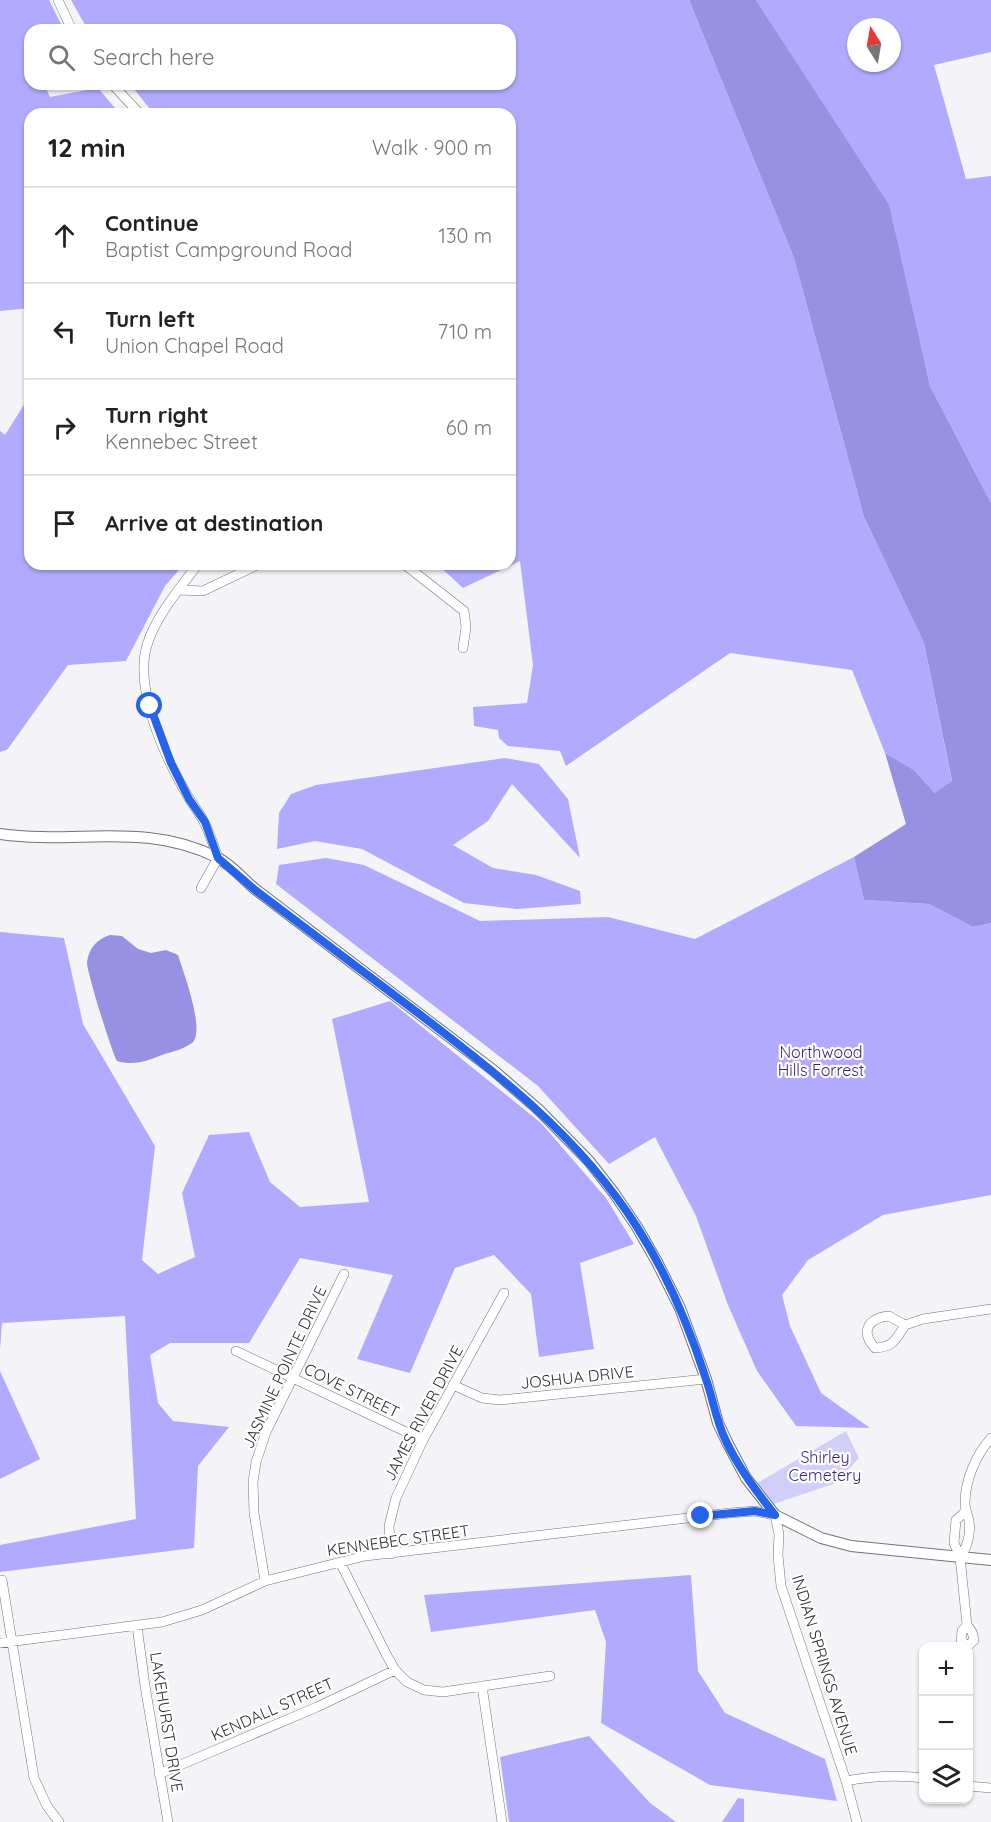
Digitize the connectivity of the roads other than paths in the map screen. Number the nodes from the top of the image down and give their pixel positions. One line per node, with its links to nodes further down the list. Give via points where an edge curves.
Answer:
1 (58, 0): 2 (street)
2 (69, 24)
3 (118, 90): 4 (street)
4 (134, 108)
5 (194, 570): 8 (street)
6 (247, 570): 8 (street, via 203,591)
7 (412, 570): 9 (street, via 464,611)
8 (179, 590): 11 (street, via 147,646 145,686 171,763 205,822)
9 (463, 648)
10 (0, 834): 11 (street, via 154,837)
11 (218, 858): 12 (street); 19 (street, via 493,1070 582,1154 614,1193 657,1262 680,1308)
12 (201, 888)
13 (344, 1274): 18 (street, JASMINE POINTE DRIVE)
14 (504, 1293): 20 (street, JAMES RIVER DRIVE)
15 (991, 1309): 16 (street)
16 (905, 1325)
17 (236, 1351): 18 (street, COVE STREET)
18 (294, 1378): 22 (street, COVE STREET); 29 (street, JASMINE POINTE DRIVE, via 262,1442 253,1482)
19 (706, 1379): 20 (street, JOSHUA DRIVE, via 500,1400 482,1398); 23 (street, via 727,1442 746,1478)
20 (453, 1385): 22 (street, JAMES RIVER DRIVE)
21 (991, 1438): 25 (street, via 972,1470 965,1512 956,1520 954,1543)
22 (423, 1440): 24 (street, JAMES RIVER DRIVE, via 392,1508)
23 (775, 1515): 24 (street, KENNEBEC STREET, via 755,1511 730,1513); 25 (street, via 821,1538 851,1546); 39 (street, INDIAN SPRINGS AVENUE, via 787,1606)
24 (391, 1554): 27 (street, KENNEBEC STREET)
25 (960, 1557): 26 (street); 30 (street)
26 (991, 1560)
27 (340, 1562): 29 (street, KENNEBEC STREET); 34 (street)
28 (2, 1580): 32 (street)
29 (265, 1581): 31 (street, KENNEBEC STREET, via 202,1610)
30 (967, 1625)
31 (137, 1626): 32 (street, KENNEBEC STREET); 37 (street, LAKEHURST DRIVE)
32 (13, 1641): 33 (street, KENNEBEC STREET); 42 (street, via 34,1778)
33 (0, 1643)
34 (395, 1670): 36 (street, via 407,1682 424,1690 443,1692); 37 (street, KENDALL STREET)
35 (550, 1676): 36 (street)
36 (482, 1686): 44 (street)
37 (159, 1774): 43 (street, LAKEHURST DRIVE)
38 (919, 1777): 39 (street, via 900,1775)
39 (846, 1781): 45 (street, INDIAN SPRINGS AVENUE)
40 (973, 1786): 41 (street)
41 (991, 1788)
42 (59, 1822)
43 (168, 1822)
44 (502, 1822)
45 (857, 1822)

